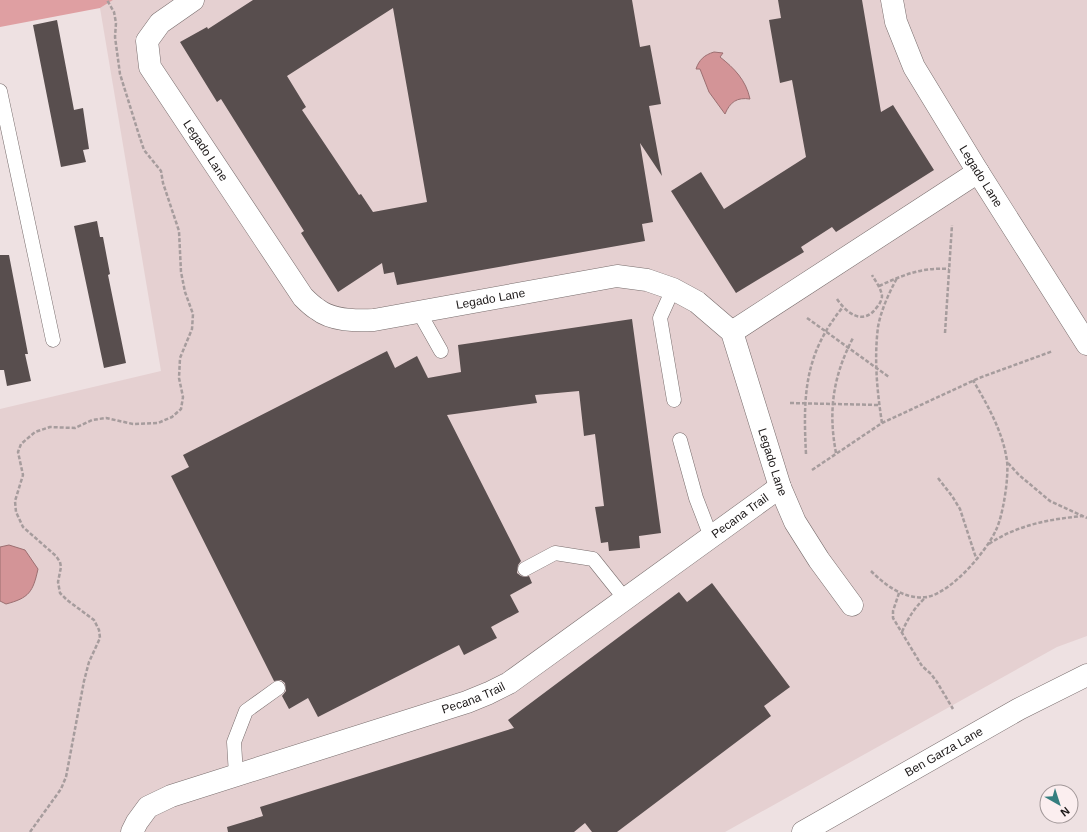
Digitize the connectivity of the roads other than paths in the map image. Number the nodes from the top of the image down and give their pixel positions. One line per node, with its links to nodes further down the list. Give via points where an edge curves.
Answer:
1 (193, 0): 6 (street, Legado Lane, via 160,23 147,41 150,67 303,297 318,310 336,318 355,321)
2 (892, 0): 4 (street, Legado Lane, via 896,22 914,67)
3 (0, 91): 8 (lane)
4 (978, 172): 7 (street); 9 (street, Legado Lane)
5 (673, 289): 6 (street, Legado Lane, via 646,280 617,276); 7 (street, Legado Lane, via 697,302); 11 (lane, via 660,318)
6 (419, 312): 10 (lane)
7 (732, 332): 13 (street, Legado Lane)
8 (53, 340)
9 (1087, 344)
10 (441, 352)
11 (674, 400)
12 (680, 440): 14 (lane, via 696,498)
13 (780, 488): 14 (street, Pecana Trail); 17 (street, Legado Lane, via 795,522)
14 (711, 537): 16 (street, Pecana Trail)
15 (526, 569): 16 (lane, via 555,553 593,559)
16 (625, 599): 20 (street, Pecana Trail, via 509,683 489,693)
17 (852, 605)
18 (1087, 675): 22 (street, Ben Garza Lane, via 1020,709)
19 (278, 688): 20 (lane, via 246,711 234,742)
20 (236, 775): 21 (street, Pecana Trail, via 171,796 148,807)
21 (132, 832)
22 (803, 832)

